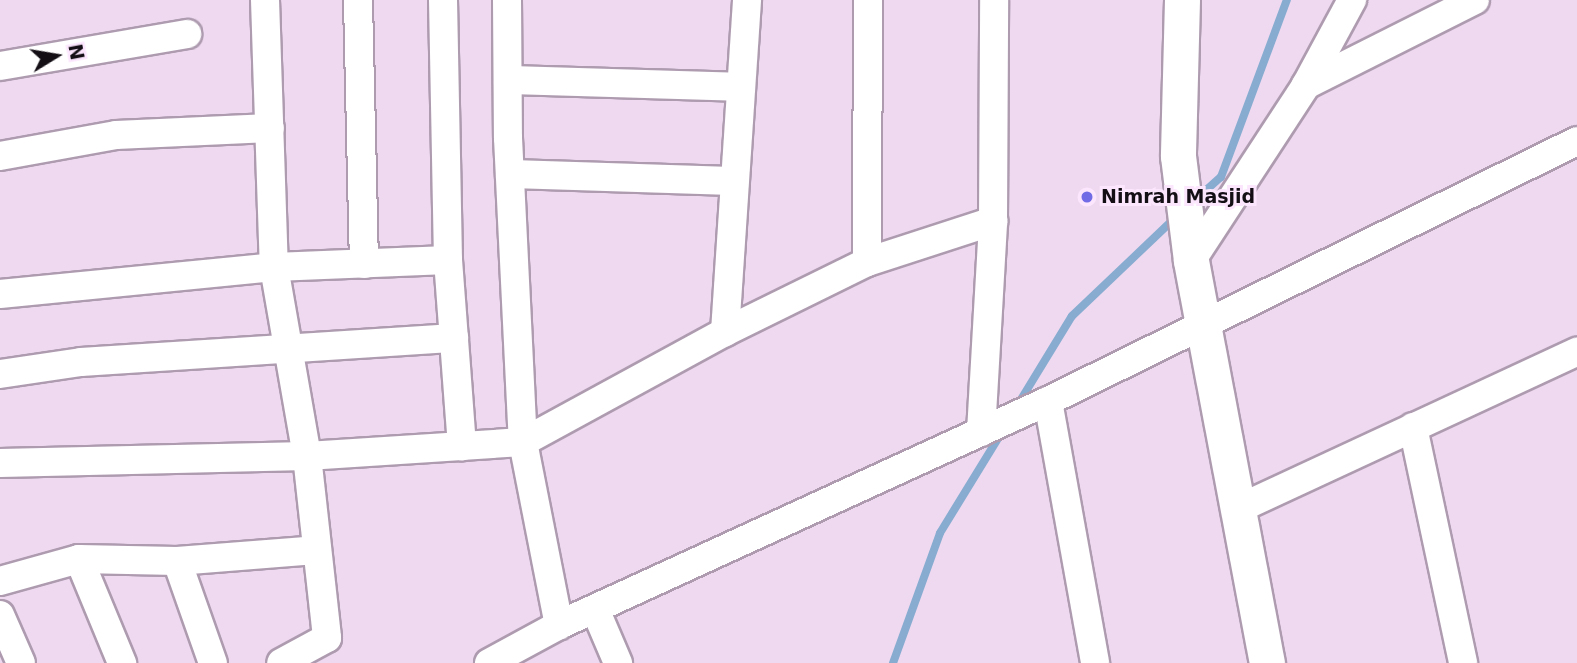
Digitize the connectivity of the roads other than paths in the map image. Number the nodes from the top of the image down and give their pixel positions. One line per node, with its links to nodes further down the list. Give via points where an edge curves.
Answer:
1 (265, 0): 16 (street)
2 (358, 0): 25 (street)
3 (443, 0): 22 (street)
4 (507, 0): 13 (street)
5 (747, 0): 15 (street)
6 (868, 0): 24 (street)
7 (994, 0): 21 (street)
8 (1182, 0): 23 (street, via 1178,156)
9 (1352, 0): 14 (street)
10 (1465, 3): 14 (street)
11 (187, 34): 12 (street)
12 (0, 66)
13 (508, 79): 15 (street); 19 (street)
14 (1306, 85): 23 (street)
15 (740, 87): 20 (street)
16 (270, 128): 18 (street, via 116,135); 26 (street)
17 (1577, 141): 28 (street)
18 (0, 156)
19 (510, 174): 20 (street); 37 (street)
20 (734, 181): 29 (street)
21 (993, 221): 24 (street); 36 (street)
22 (448, 260): 25 (street); 30 (street)
23 (1191, 261): 28 (street)
24 (867, 262): 29 (street)
25 (364, 264): 26 (street)
26 (274, 267): 27 (street); 31 (street)
27 (0, 294)
28 (1203, 324): 34 (street); 41 (street)
29 (725, 332): 37 (street)
30 (454, 338): 31 (street); 38 (street)
31 (288, 346): 33 (street, via 81,362); 39 (street)
32 (1577, 352): 35 (street)
33 (0, 374)
34 (1048, 401): 36 (street); 55 (street)
35 (1413, 427): 41 (street); 57 (street)
36 (981, 432): 46 (street)
37 (523, 442): 38 (street); 48 (street)
38 (462, 446): 39 (street)
39 (307, 456): 40 (street); 42 (street)
40 (0, 463)
41 (1238, 509): 56 (street)
42 (316, 550): 44 (street); 52 (street, via 327,638)
43 (79, 559): 44 (street); 45 (street); 50 (street)
44 (177, 561): 51 (street)
45 (0, 581)
46 (595, 609): 48 (street); 54 (street)
47 (0, 615): 49 (street)
48 (559, 625): 53 (street)
49 (21, 663)
50 (122, 663)
51 (212, 663)
52 (281, 663)
53 (489, 663)
54 (618, 663)
55 (1095, 663)
56 (1266, 663)
57 (1463, 663)

